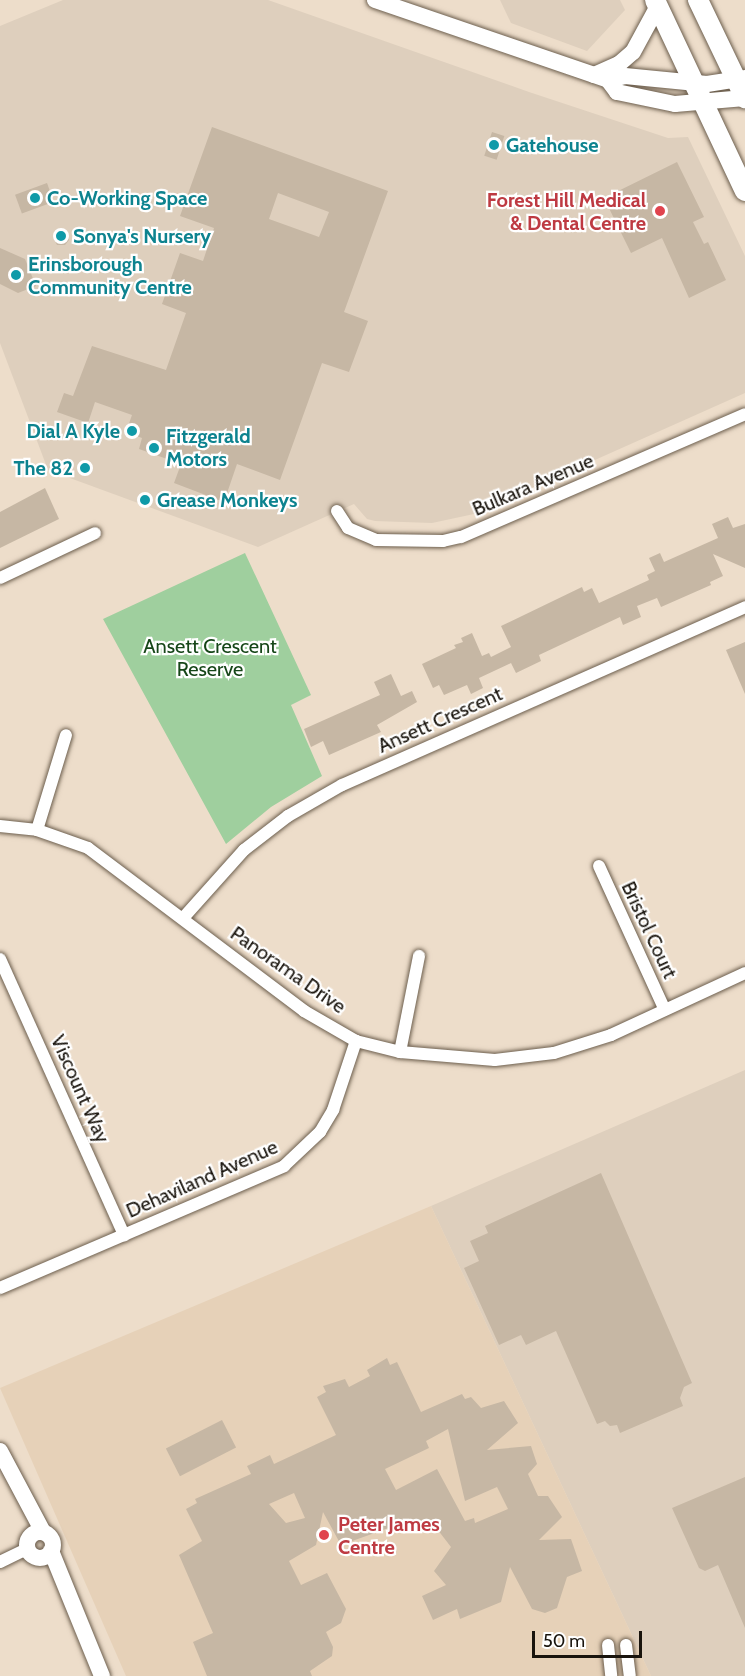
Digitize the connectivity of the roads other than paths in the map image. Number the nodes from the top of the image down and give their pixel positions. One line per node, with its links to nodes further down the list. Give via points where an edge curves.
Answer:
1 (375, 0): 4 (main road)
2 (698, 0): 5 (highway)
3 (656, 3): 4 (main road, via 633,52); 6 (highway)
4 (601, 77): 6 (main road); 8 (main road, via 617,92 675,104)
5 (741, 79): 6 (main road); 7 (highway)
6 (695, 83): 8 (highway)
7 (745, 98): 8 (main road)
8 (705, 103): 9 (highway)
9 (745, 191)
10 (745, 414): 11 (street, Bulkara Avenue, via 452,539 376,540 348,528)
11 (338, 511)
12 (95, 533): 13 (street)
13 (0, 578)
14 (745, 607): 19 (street, Ansett Crescent, via 342,785 288,816 244,850)
15 (66, 735): 17 (street)
16 (0, 826): 17 (street, Panorama Drive)
17 (37, 830): 19 (street, Panorama Drive, via 88,848)
18 (599, 866): 23 (street, Bristol Court)
19 (184, 917): 24 (street, Panorama Drive, via 304,1011)
20 (419, 956): 25 (street)
21 (0, 959): 26 (street, Viscount Way)
22 (745, 973): 23 (street, Panorama Drive)
23 (665, 1010): 25 (street, Panorama Drive, via 611,1035 554,1053 495,1060)
24 (356, 1041): 25 (street, Panorama Drive); 26 (street, Dehaviland Avenue, via 333,1110 303,1151 263,1177)
25 (400, 1052)
26 (124, 1235): 27 (street, Dehaviland Avenue)
27 (0, 1288)
28 (0, 1451): 29 (main road)
29 (16, 1486): 30 (main road); 31 (main road)
30 (43, 1532): 31 (main road, via 32,1534); 32 (main road, via 52,1539)
31 (30, 1549): 32 (main road, via 46,1557); 33 (street); 34 (main road)
32 (51, 1551): 34 (main road)
33 (0, 1562)
34 (68, 1599): 37 (main road)
35 (608, 1645): 38 (street)
36 (626, 1645): 39 (street)
37 (102, 1676)
38 (611, 1676)
39 (630, 1676)

